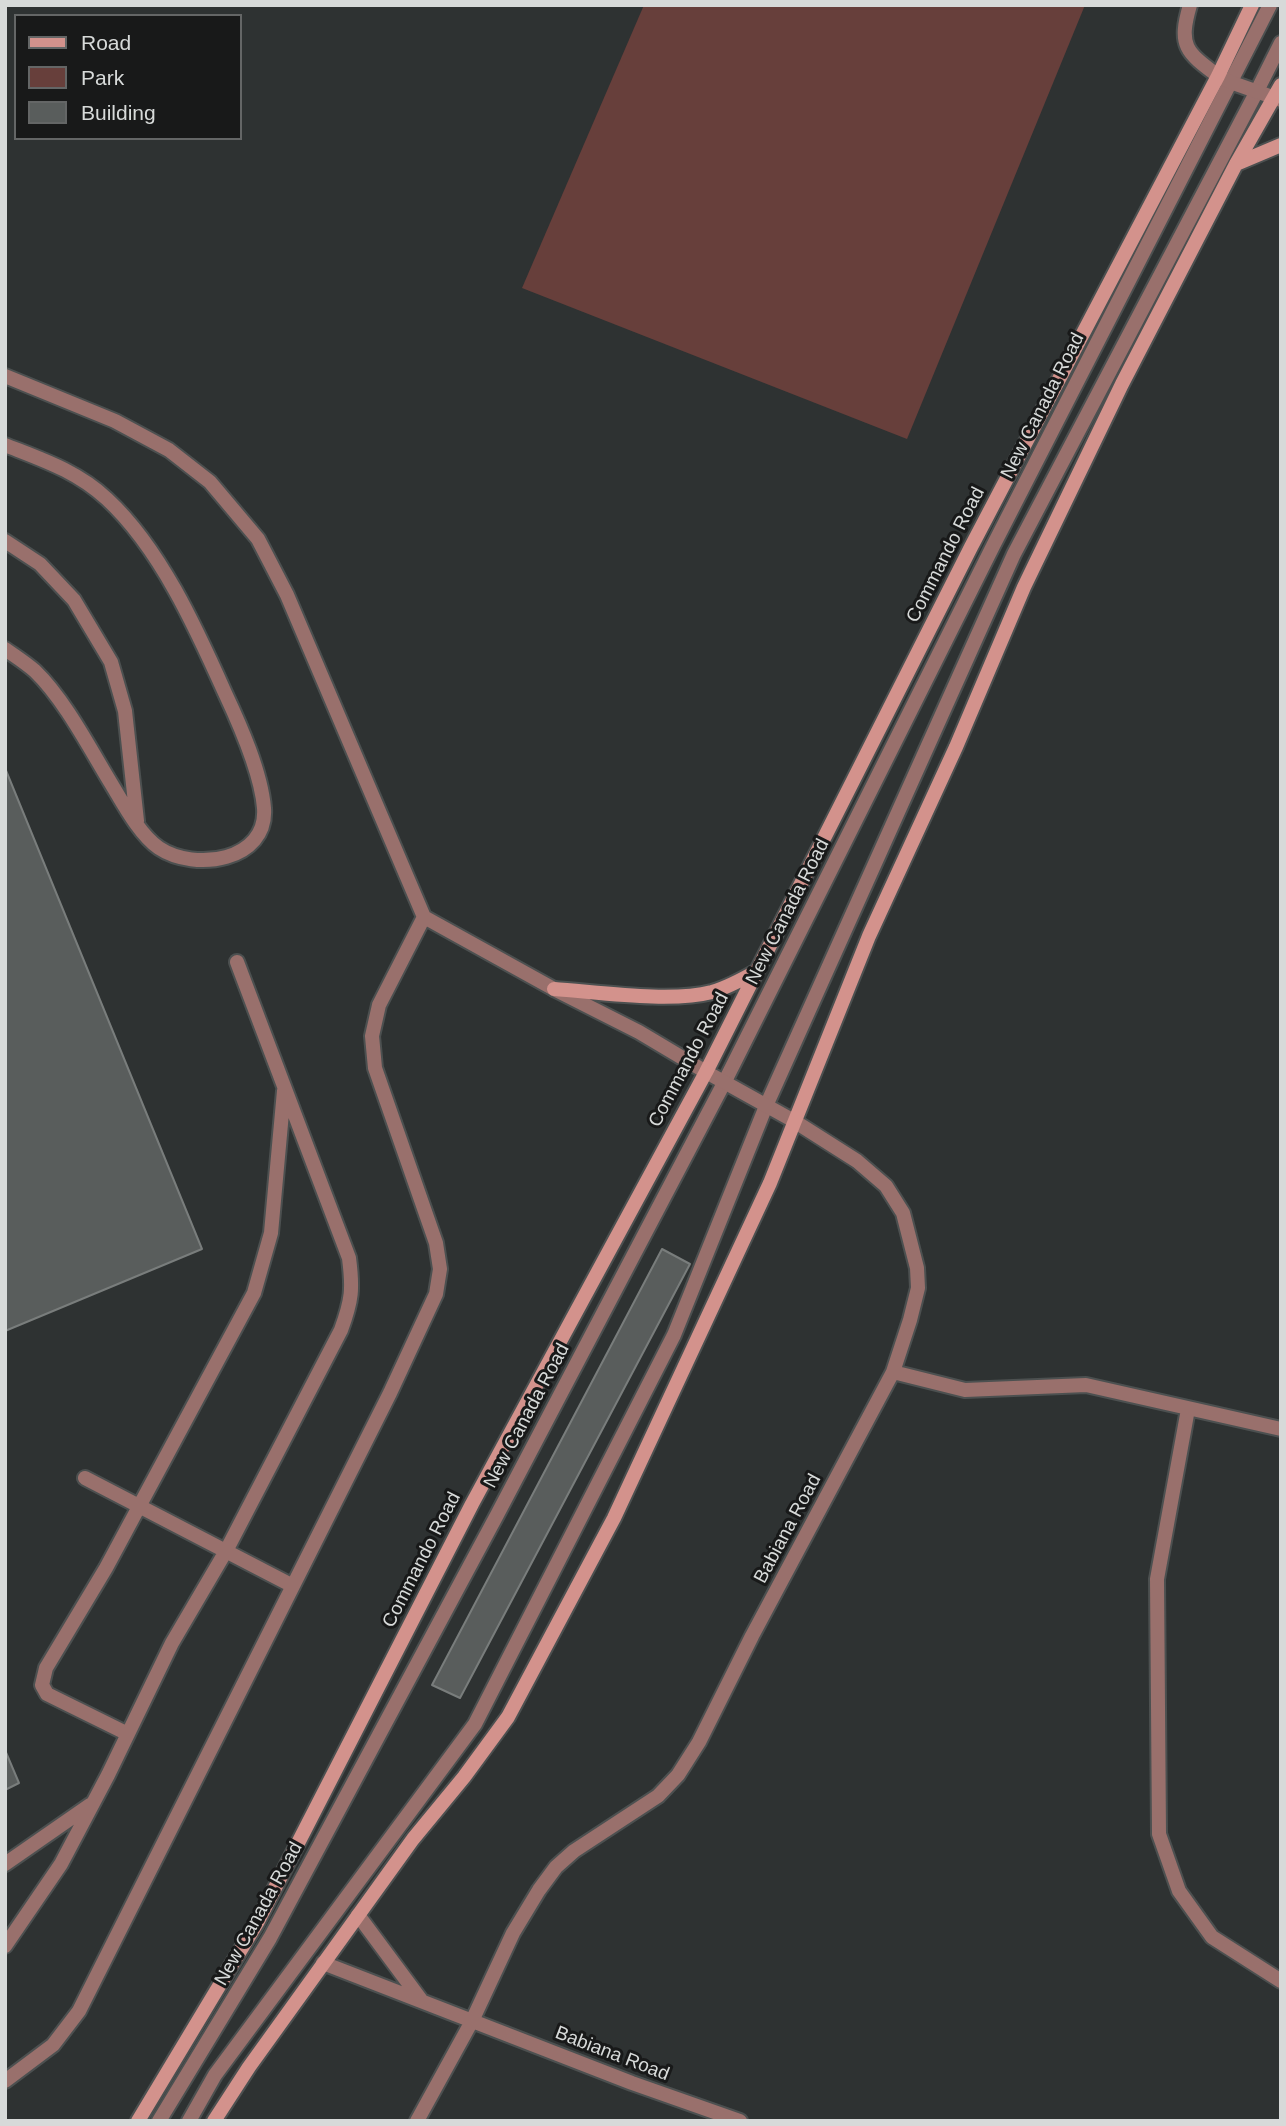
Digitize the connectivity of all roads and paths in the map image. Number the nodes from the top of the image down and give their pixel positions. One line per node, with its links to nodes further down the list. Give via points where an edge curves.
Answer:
1 (1190, 5): 5 (street, via 1186,46 1194,58)
2 (1252, 5): 5 (main road, Commando Road)
3 (1270, 5): 5 (street, New Canada Road)
4 (1281, 43): 6 (street)
5 (1224, 79): 6 (street); 17 (main road, Commando Road, via 971,547); 20 (street, New Canada Road)
6 (1257, 92): 7 (street); 22 (street, via 1014,554)
7 (1279, 94): 9 (main road)
8 (1281, 145): 9 (main road)
9 (1236, 164): 23 (main road, via 1024,587 869,936)
10 (5, 376): 15 (street, via 115,421 169,450 210,482 258,539 287,595)
11 (5, 445): 14 (street, via 78,475 108,500 144,541 190,615 239,724 261,787 260,833 244,850 216,860 187,860 159,848)
12 (5, 541): 14 (street, via 40,564 74,600 111,662 125,711)
13 (5, 649): 14 (street, via 35,672 63,707)
14 (137, 825)
15 (424, 917): 18 (street, Babiana Road); 30 (street, via 379,1005 372,1036 374,1068 436,1242 440,1269 436,1294)
16 (237, 962): 21 (street)
17 (758, 971): 18 (main road, via 731,985 689,995); 19 (main road, Commando Road)
18 (554, 989): 19 (street, Babiana Road)
19 (706, 1072): 20 (street, Babiana Road); 41 (main road, Commando Road, via 472,1504 257,1923)
20 (724, 1083): 22 (street, Babiana Road); 42 (street, New Canada Road, via 270,1938)
21 (284, 1086): 28 (street, via 271,1233 254,1293); 29 (street, via 349,1258 351,1304)
22 (766, 1106): 23 (street, Babiana Road); 43 (street, via 674,1335 475,1724 215,2075)
23 (794, 1121): 24 (street, Babiana Road, via 857,1161 886,1186 903,1213 918,1288); 34 (main road, via 770,1184 614,1518 530,1679 508,1717)
24 (893, 1372): 25 (street, via 965,1390 1086,1385); 39 (street, Babiana Road, via 678,1776 658,1796 556,1867 513,1933)
25 (1188, 1409): 26 (street); 37 (street, via 1157,1579 1159,1834 1179,1891 1212,1937)
26 (1281, 1429)
27 (85, 1478): 28 (street)
28 (139, 1506): 29 (street); 31 (street, via 46,1668 42,1685 47,1694)
29 (226, 1551): 30 (street); 31 (street, via 172,1643)
30 (293, 1586): 40 (street, via 79,2011 53,2045)
31 (128, 1734): 32 (street)
32 (93, 1803): 33 (street); 35 (street, via 61,1864)
33 (5, 1864)
34 (358, 1915): 36 (main road); 38 (street)
35 (5, 1946)
36 (323, 1963): 38 (street, Babiana Road); 44 (main road)
37 (1281, 1981)
38 (422, 2001): 39 (street, Babiana Road)
39 (472, 2021): 45 (street, Babiana Road); 46 (street, Babiana Road)
40 (5, 2081)
41 (138, 2121)
42 (159, 2121)
43 (189, 2121)
44 (214, 2121)
45 (417, 2121)
46 (740, 2121)

